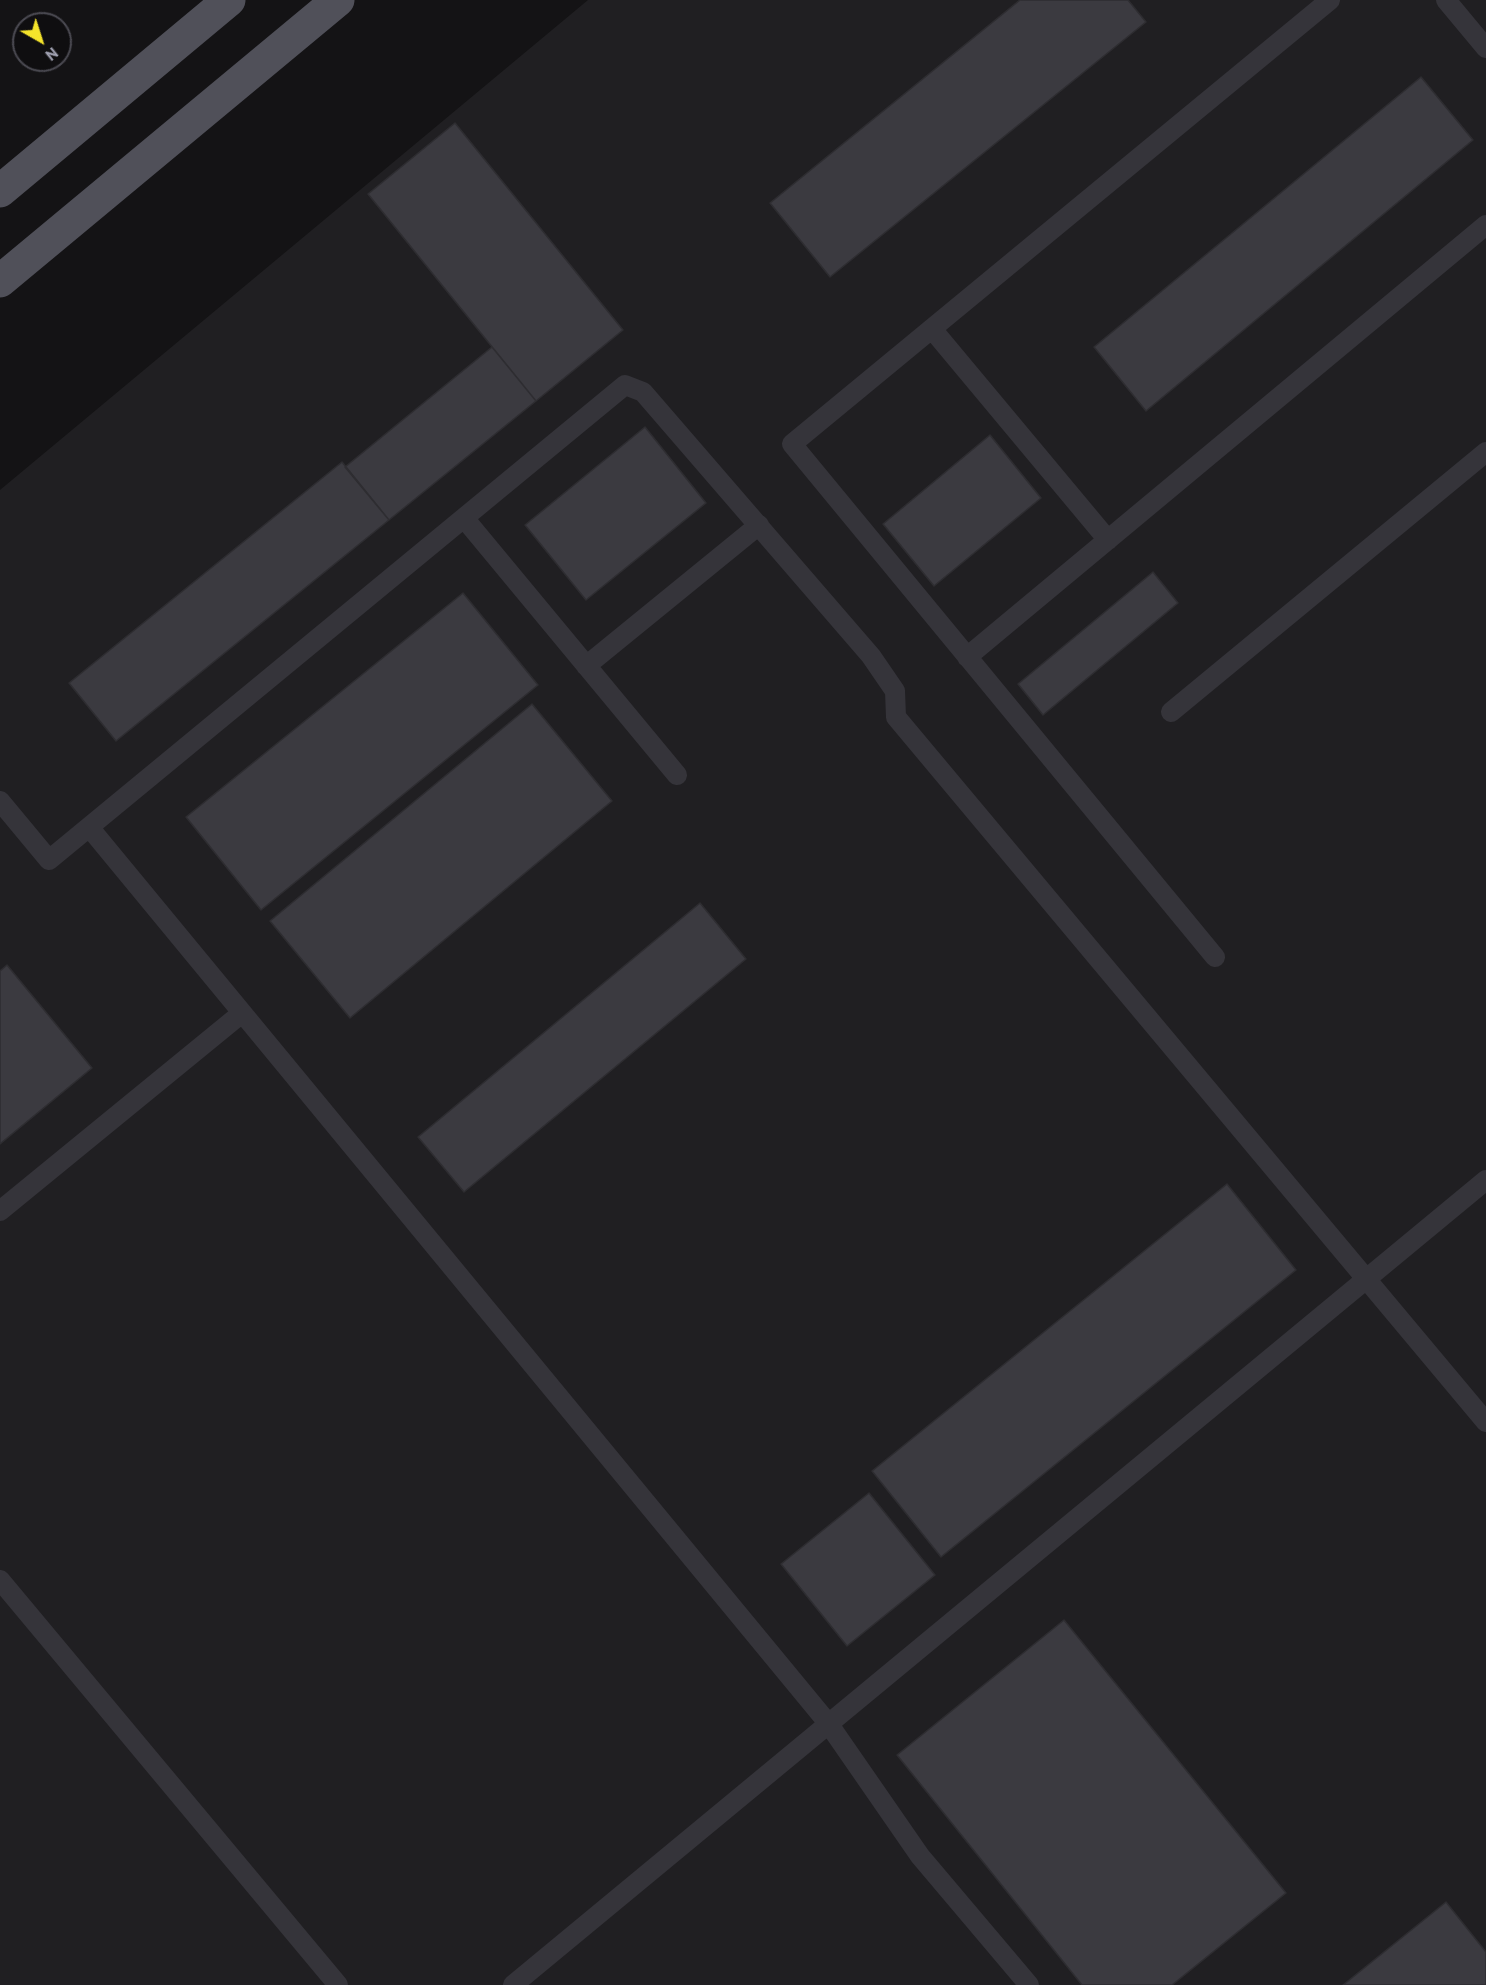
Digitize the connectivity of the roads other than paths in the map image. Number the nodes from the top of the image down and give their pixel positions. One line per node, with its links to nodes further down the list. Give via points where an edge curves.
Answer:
1 (229, 0): 6 (main road)
2 (338, 0): 8 (main road)
3 (1330, 0): 9 (lane)
4 (1446, 0): 5 (lane)
5 (1486, 48)
6 (0, 191)
7 (1486, 225): 13 (lane)
8 (0, 281)
9 (932, 329): 13 (lane); 14 (lane, via 792,444)
10 (1486, 452): 16 (lane)
11 (464, 518): 12 (lane, via 625,385 643,392); 15 (lane); 19 (lane)
12 (759, 525): 15 (lane); 24 (lane, via 871,656 895,691 896,717)
13 (1108, 540): 14 (lane)
14 (967, 657): 20 (lane)
15 (586, 666): 17 (lane)
16 (1171, 712)
17 (677, 775)
18 (0, 801): 19 (lane, via 49,860)
19 (89, 827): 21 (lane)
20 (1215, 957)
21 (242, 1013): 23 (lane); 27 (lane)
22 (1486, 1180): 24 (lane)
23 (0, 1211)
24 (1366, 1279): 25 (lane); 27 (lane)
25 (1486, 1422)
26 (0, 1580): 28 (lane)
27 (828, 1724): 29 (lane); 30 (lane, via 920,1856)
28 (338, 1985)
29 (513, 1985)
30 (1029, 1985)

